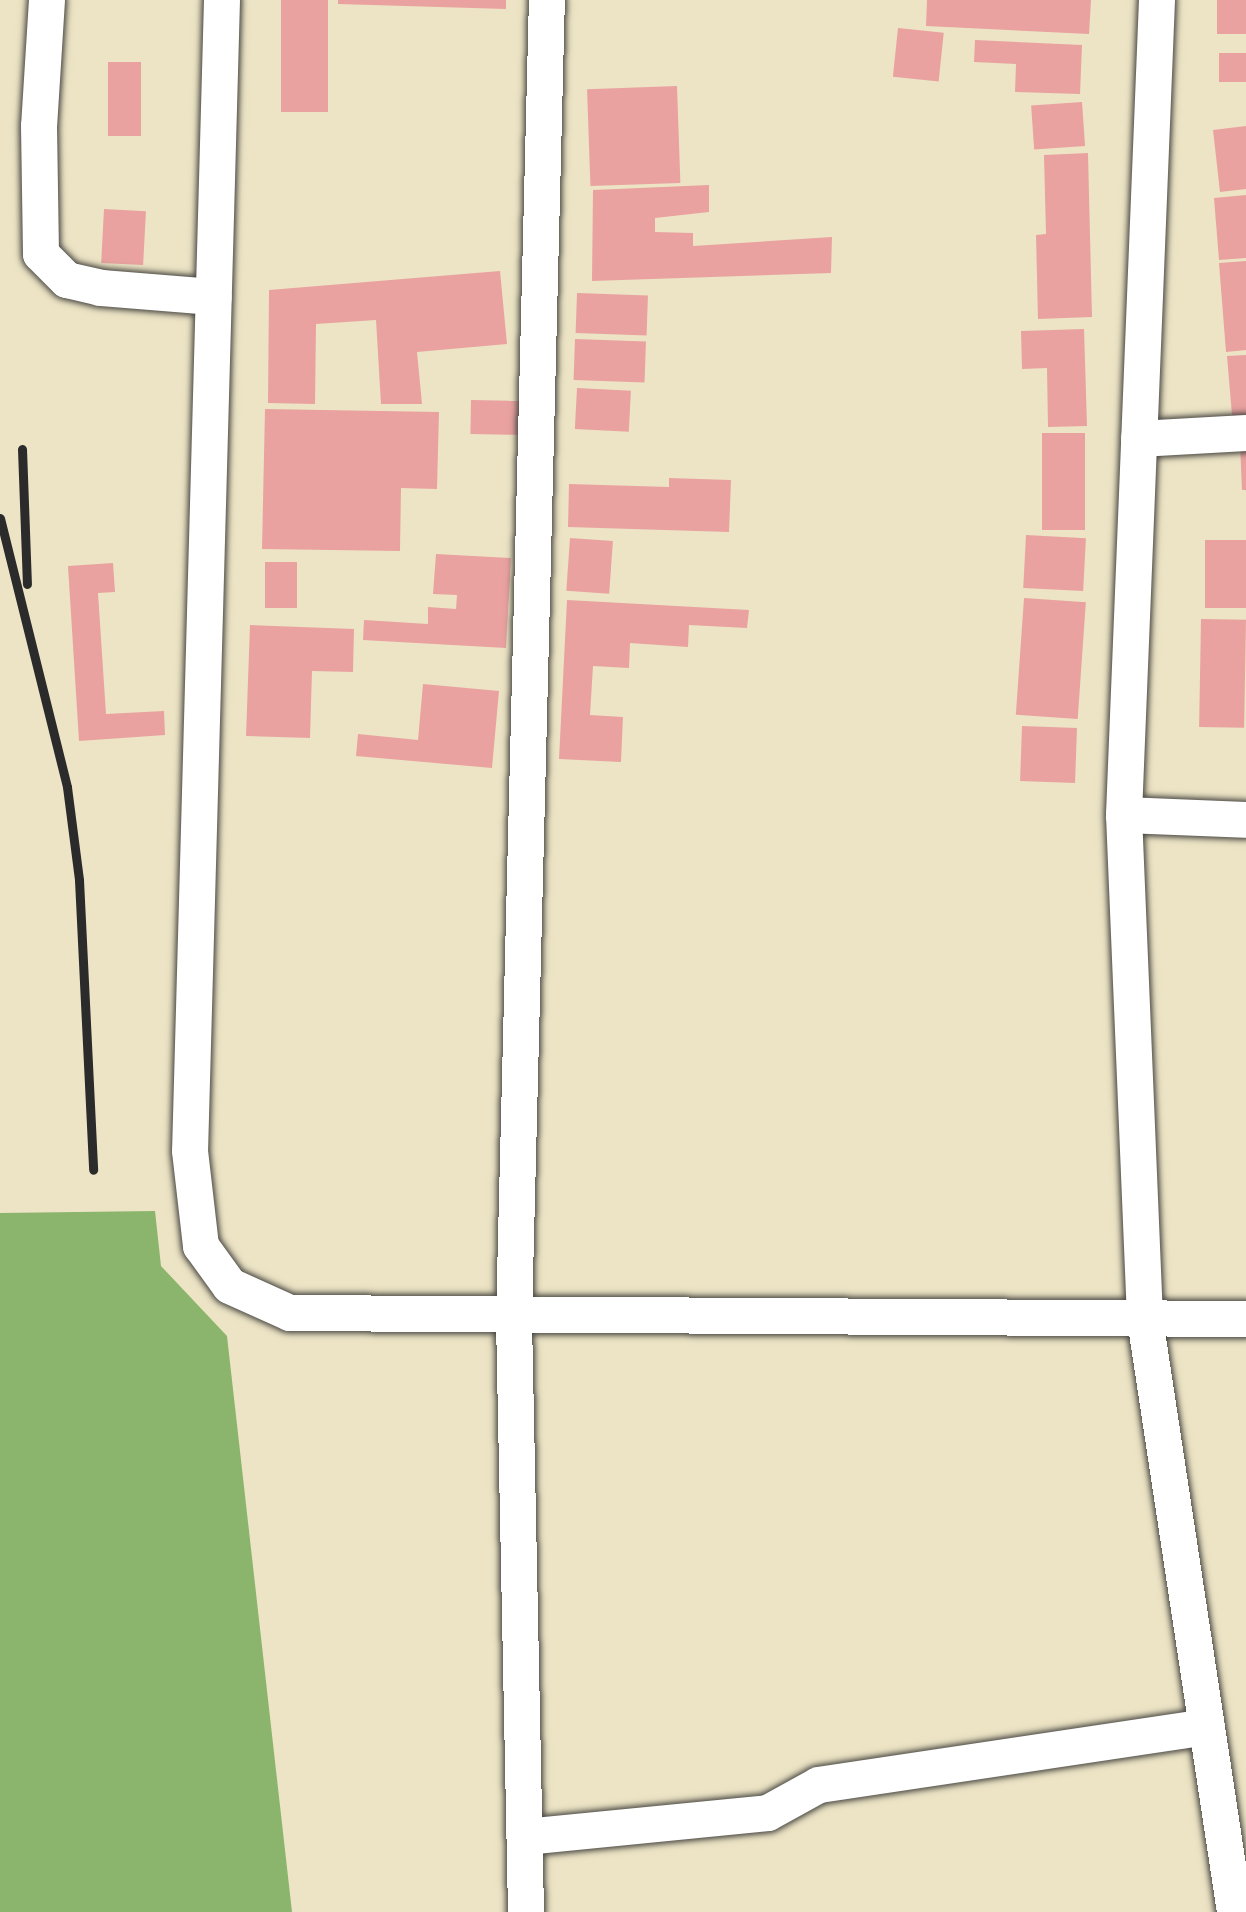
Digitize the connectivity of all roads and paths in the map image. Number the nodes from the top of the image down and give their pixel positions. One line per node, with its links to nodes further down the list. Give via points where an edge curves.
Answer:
1 (47, 0): 5 (street, via 41,254 67,280)
2 (222, 0): 5 (street)
3 (547, 0): 10 (street)
4 (1157, 0): 7 (street)
5 (214, 297): 10 (street, via 190,1150 201,1246 230,1286 290,1313)
6 (1246, 433): 7 (street)
7 (1139, 439): 8 (street)
8 (1124, 814): 9 (street); 11 (street)
9 (1246, 820)
10 (514, 1318): 11 (street); 15 (street)
11 (1145, 1319): 12 (street); 13 (street)
12 (1246, 1319)
13 (1207, 1727): 14 (street); 15 (street, via 819,1785 768,1813)
14 (1233, 1796): 17 (street)
15 (525, 1837): 16 (street)
16 (526, 1912)
17 (1235, 1912)

